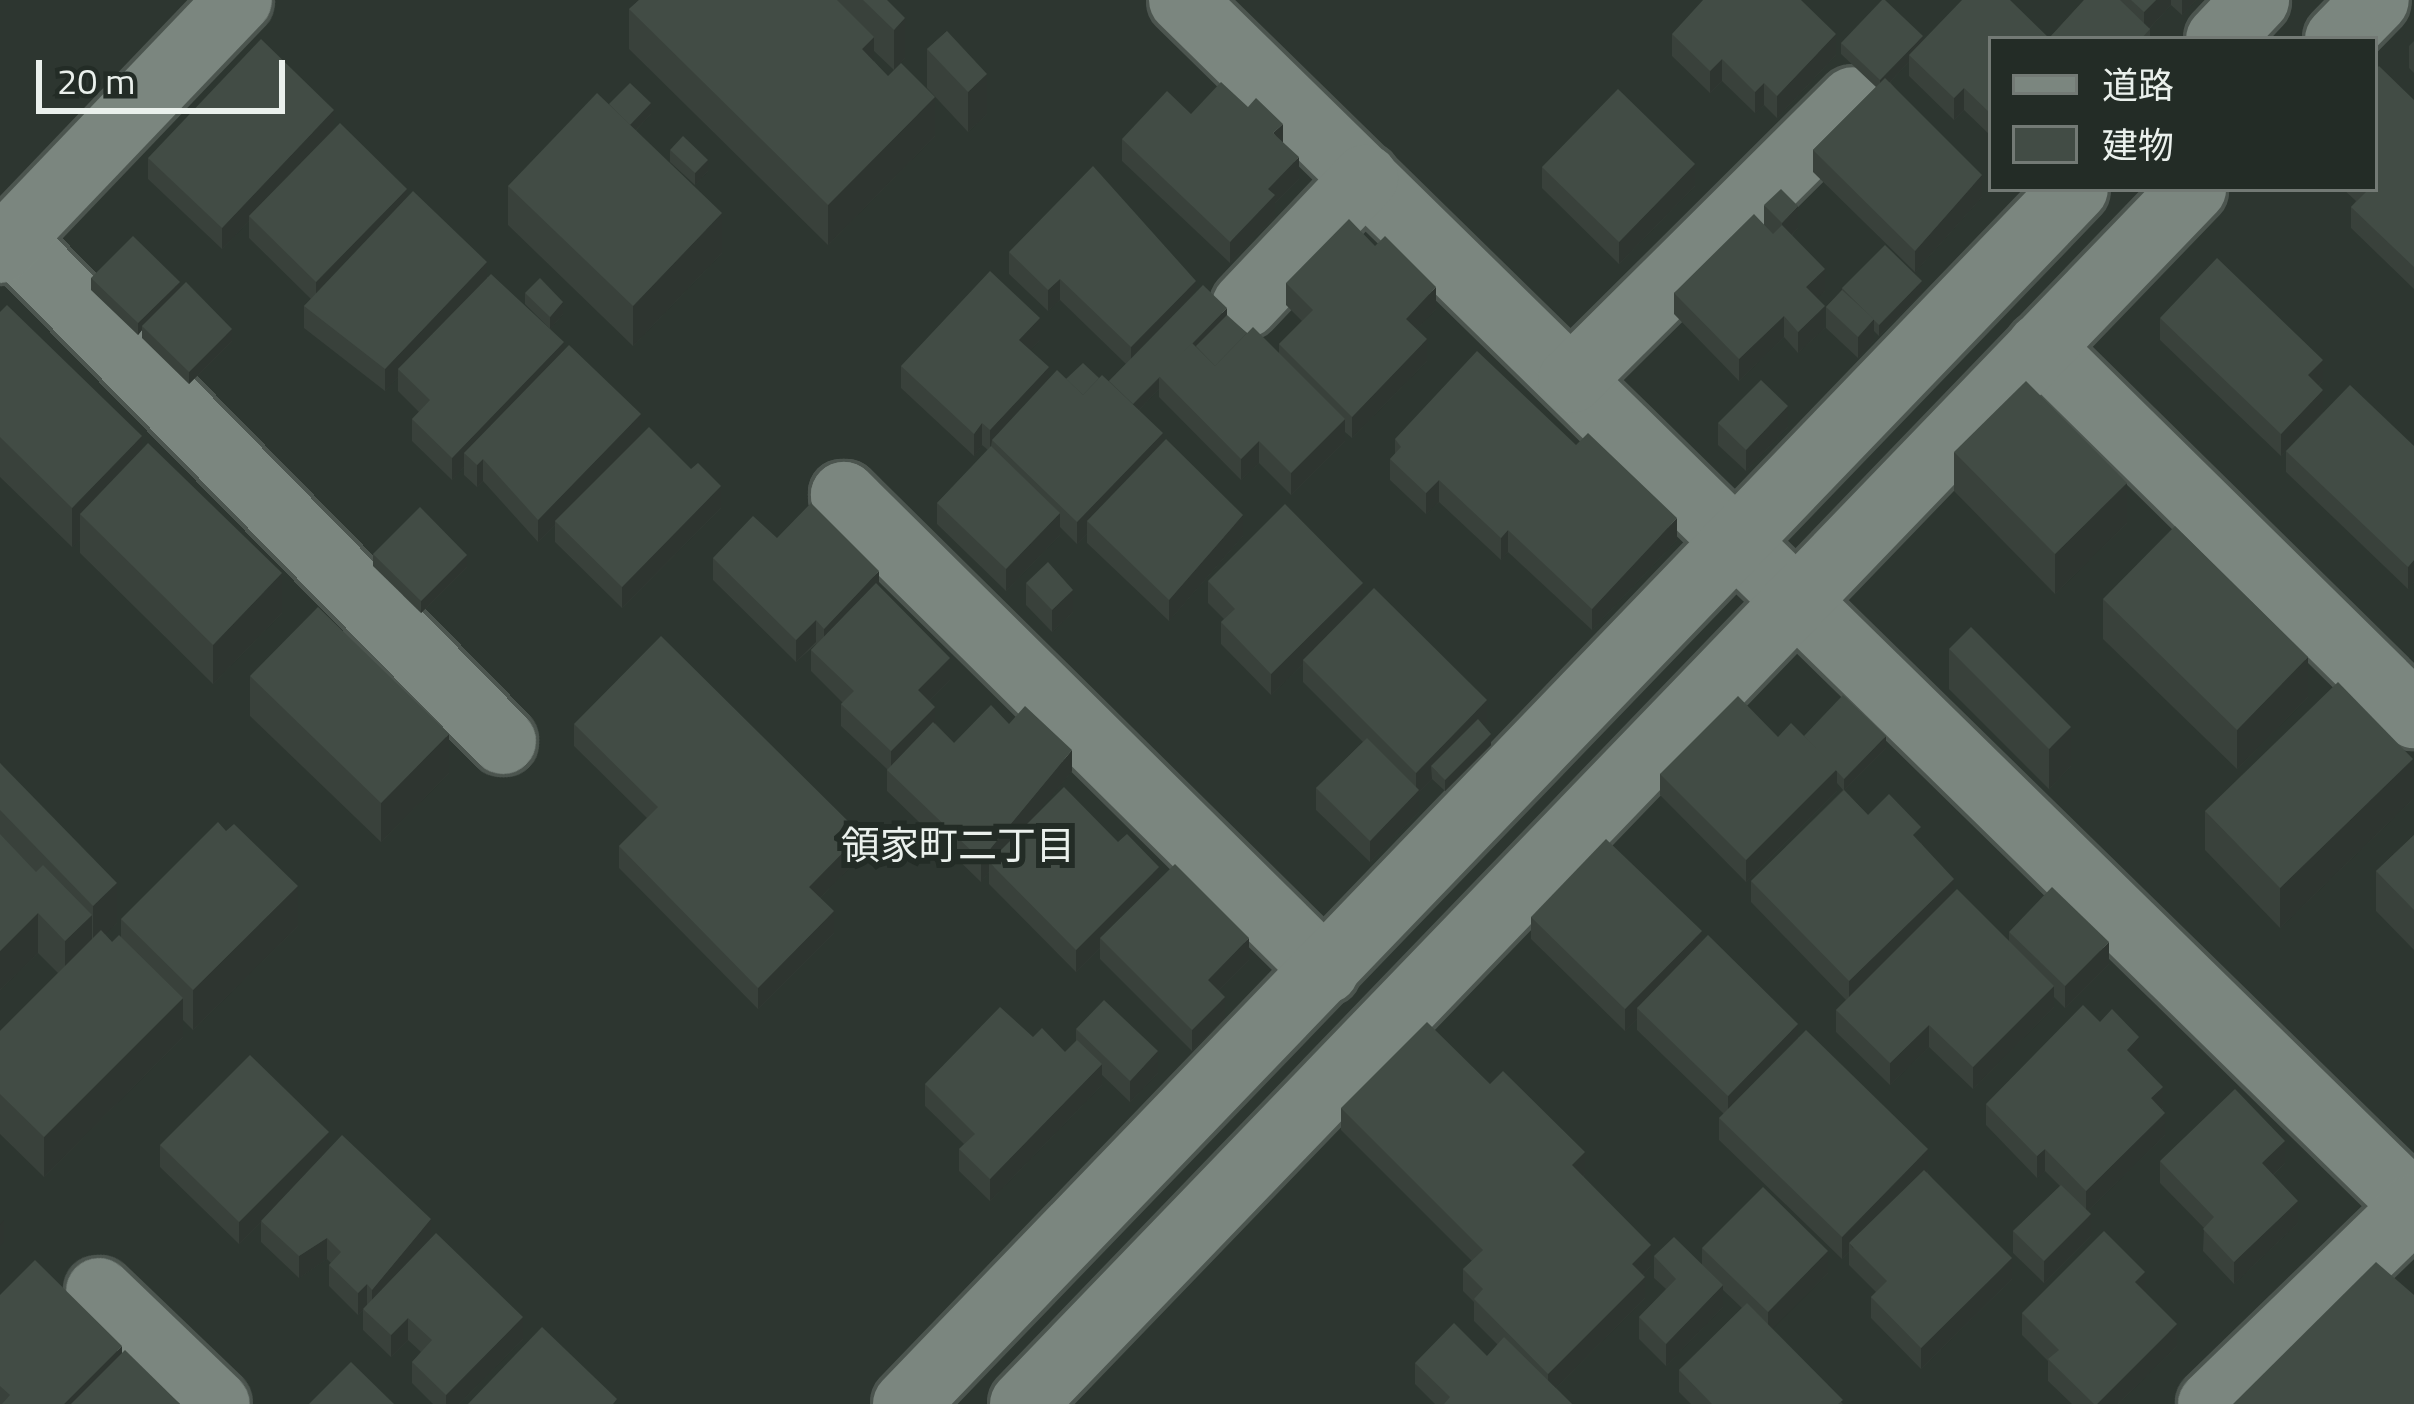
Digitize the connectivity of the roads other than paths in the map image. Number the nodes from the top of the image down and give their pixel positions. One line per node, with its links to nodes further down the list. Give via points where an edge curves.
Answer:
1 (239, 0): 11 (street)
2 (1182, 0): 8 (street)
3 (2256, 0): 5 (street)
4 (2376, 0): 6 (street)
5 (2222, 36)
6 (2341, 36)
7 (1852, 100): 14 (street)
8 (1365, 178): 12 (street); 14 (street)
9 (2072, 192): 16 (street)
10 (2190, 192): 13 (street)
11 (5, 245): 19 (street)
12 (1245, 305)
13 (2040, 347): 17 (street); 18 (street)
14 (1571, 380): 16 (street)
15 (853, 504): 20 (street, via 844,495)
16 (1737, 542): 17 (street); 20 (street)
17 (1795, 598): 21 (street); 25 (street)
18 (2414, 715)
19 (503, 741)
20 (1325, 970): 24 (street)
21 (2414, 1206): 26 (street)
22 (99, 1291): 23 (street)
23 (217, 1404)
24 (906, 1404)
25 (1023, 1404)
26 (2212, 1404)

